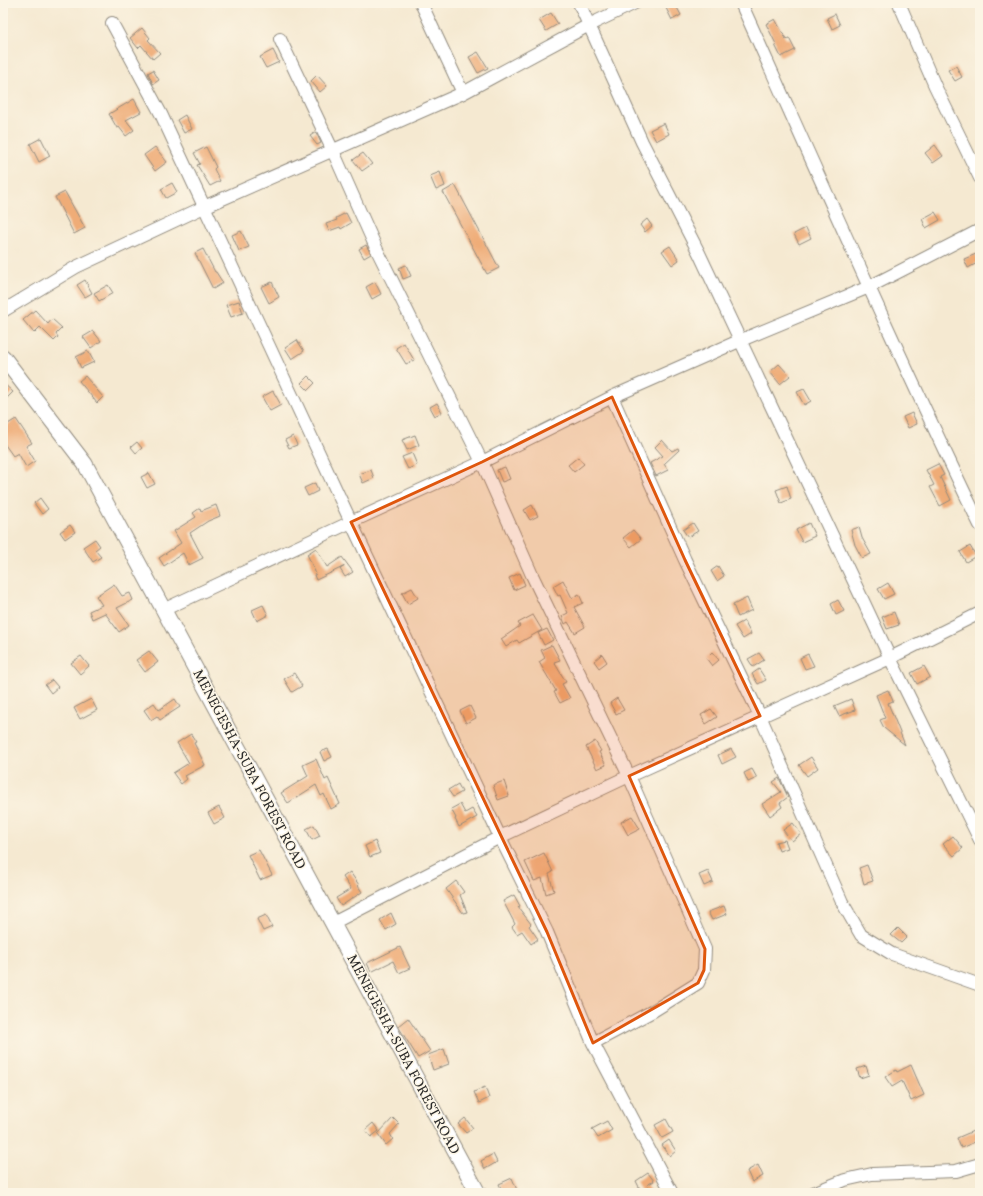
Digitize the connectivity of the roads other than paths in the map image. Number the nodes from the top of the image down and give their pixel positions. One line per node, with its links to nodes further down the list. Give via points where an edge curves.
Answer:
1 (421, 3): 9 (street)
2 (579, 3): 7 (street)
3 (634, 3): 7 (street)
4 (741, 3): 14 (street)
5 (898, 3): 11 (street)
6 (112, 23): 12 (street, via 161,114)
7 (589, 25): 9 (street); 16 (street, via 642,142 699,253)
8 (280, 39): 10 (street)
9 (463, 93): 10 (street)
10 (333, 151): 12 (street); 19 (street, via 377,250)
11 (980, 178)
12 (204, 206): 15 (street, via 76,267); 20 (street)
13 (980, 230): 14 (street)
14 (869, 287): 16 (street); 21 (street)
15 (3, 311)
16 (739, 341): 18 (street); 24 (street)
17 (3, 357): 22 (street, MENEGESHA-SUBA FOREST ROAD, via 85,464)
18 (612, 397): 19 (street); 25 (street, via 685,560)
19 (482, 462): 20 (street); 26 (street, via 532,575)
20 (351, 522): 22 (street); 27 (street)
21 (980, 525)
22 (163, 610): 29 (street, MENEGESHA-SUBA FOREST ROAD)
23 (980, 613): 24 (street)
24 (890, 658): 25 (street); 28 (street)
25 (760, 716): 26 (street); 30 (street, via 842,902 861,935 892,954)
26 (629, 776): 27 (street); 31 (street, via 705,949 704,970 698,983)
27 (500, 837): 29 (street); 31 (street, via 547,932)
28 (980, 840)
29 (333, 923): 33 (street, MENEGESHA-SUBA FOREST ROAD)
30 (980, 985)
31 (593, 1043): 34 (street)
32 (980, 1164): 35 (street, via 956,1171 872,1174 845,1180)
33 (478, 1193)
34 (672, 1193)
35 (812, 1193)

